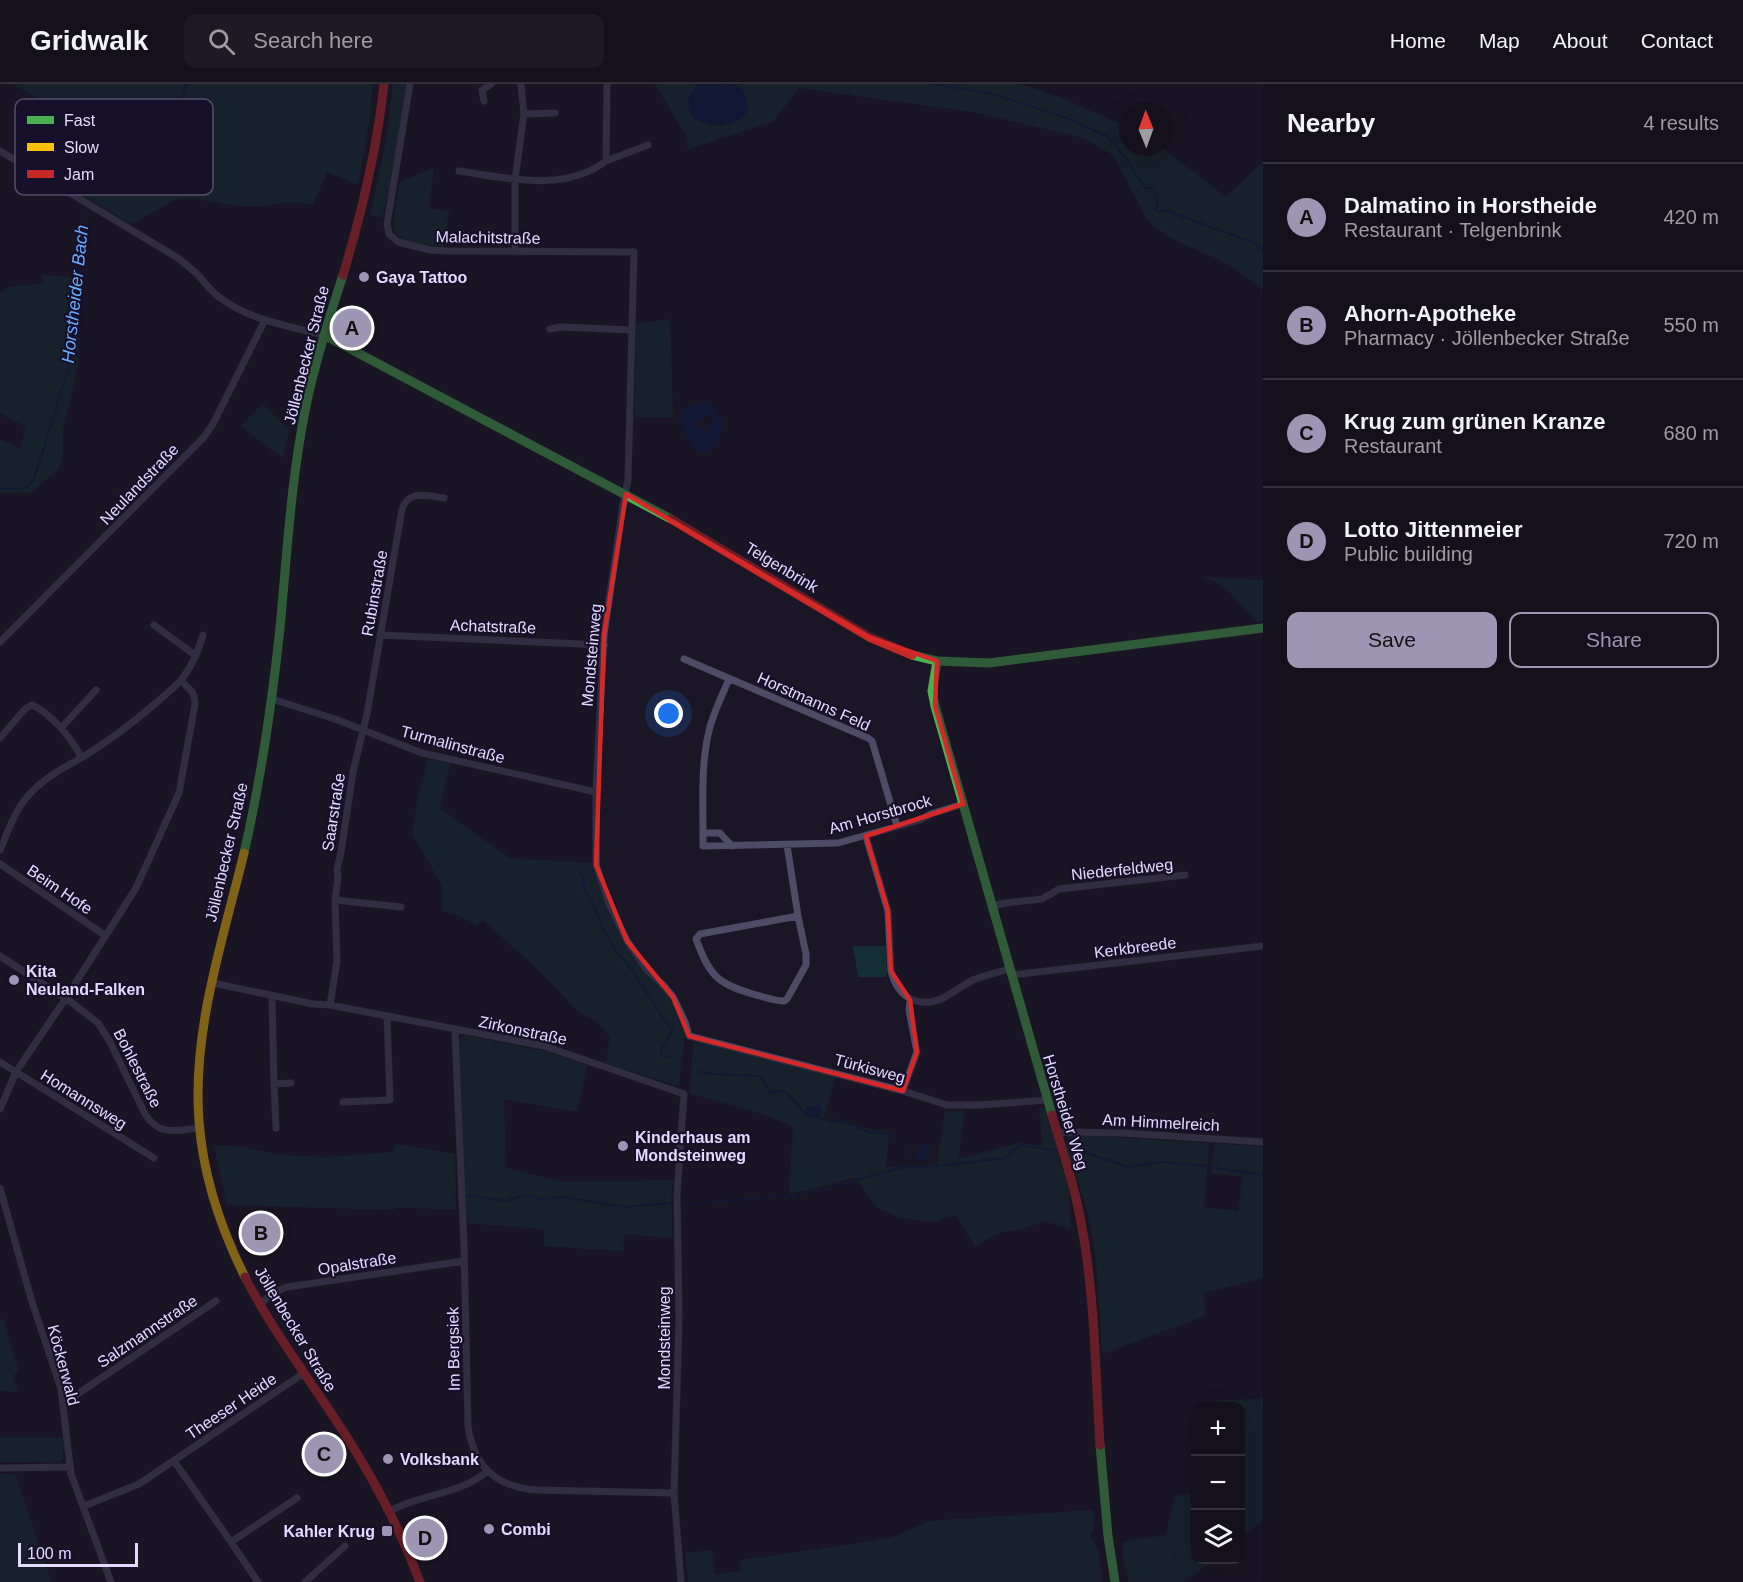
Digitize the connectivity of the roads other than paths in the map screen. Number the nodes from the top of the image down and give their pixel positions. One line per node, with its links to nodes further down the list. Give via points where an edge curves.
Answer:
1 (384, 84): 21 (street, Jöllenbecker Straße, via 368,187)
2 (410, 84): 16 (street, Malachitstraße, via 387,224 389,234 398,242 430,250)
3 (490, 84): 6 (street, via 482,90)
4 (521, 84): 8 (street)
5 (607, 84): 12 (street)
6 (484, 101)
7 (555, 113): 8 (street)
8 (524, 114): 14 (street)
9 (648, 145): 12 (street)
10 (0, 151): 11 (street)
11 (15, 160)
12 (606, 161): 14 (street, via 575,177)
13 (459, 171): 14 (street)
14 (514, 179): 16 (street)
15 (73, 195): 18 (street, via 178,258 217,296)
16 (515, 252): 17 (street, Malachitstraße)
17 (634, 252): 20 (street, Mondsteinweg)
18 (265, 320): 21 (street); 28 (street, Neulandstraße, via 204,437)
19 (550, 329): 20 (street)
20 (632, 330): 22 (street, Mondsteinweg)
21 (324, 335): 22 (street, Telgenbrink); 36 (street, Jöllenbecker Straße, via 298,458)
22 (626, 495): 29 (street, Mondsteinweg); 32 (street, Telgenbrink, via 869,637 911,656)
23 (444, 498): 27 (street, Rubinstraße, via 419,494 404,503)
24 (154, 625): 30 (street)
25 (1263, 628): 32 (street, Telgenbrink, via 988,663)
26 (203, 635): 30 (street)
27 (380, 635): 29 (street, Achatstraße); 38 (street, Rubinstraße)
28 (0, 642)
29 (604, 645): 41 (street, Mondsteinweg)
30 (196, 656): 34 (street)
31 (684, 659): 33 (street, Horstmanns Feld)
32 (937, 661): 42 (street, Horstheider Weg, via 932,697)
33 (729, 679): 43 (street, Horstmanns Feld, via 872,741); 44 (street, via 707,742)
34 (181, 681): 40 (street, via 119,733); 55 (street, via 193,691 195,704 179,794 136,888)
35 (96, 690): 37 (street)
36 (272, 699): 38 (street, Turmalinstraße); 59 (street, Jöllenbecker Straße, via 253,811)
37 (61, 728): 39 (street, via 32,705); 40 (street)
38 (363, 729): 41 (street, Turmalinstraße, via 432,756); 51 (street, Saarstraße, via 346,814)
39 (0, 738)
40 (81, 757): 48 (street, via 27,797)
41 (596, 792): 66 (street, Mondsteinweg, via 596,865 609,904 630,946 673,997)
42 (963, 804): 43 (street, Am Horstbrock); 52 (street, Horstheider Weg)
43 (897, 826): 45 (street, Am Horstbrock)
44 (703, 832): 47 (street, via 720,833); 47 (street, Am Horstbrock, via 703,846)
45 (866, 836): 46 (street, Am Horstbrock, via 838,843); 62 (street, via 888,911 893,979)
46 (787, 845): 47 (street, Am Horstbrock); 54 (street)
47 (732, 846)
48 (0, 850)
49 (0, 864): 55 (street, Beim Hofe)
50 (1185, 875): 52 (street, Niederfeldweg, via 1059,889 1042,899)
51 (335, 900): 53 (street); 63 (street, Saarstraße, via 337,961)
52 (993, 906): 58 (street, Horstheider Weg)
53 (401, 907)
54 (798, 916): 54 (street, via 806,965 784,1002 724,984 712,973 696,939 700,934)
55 (106, 936): 61 (street)
56 (1263, 946): 58 (street, Kerkbreede)
57 (0, 956): 61 (street, Bohlestraße)
58 (1010, 972): 62 (street, Kerkbreede, via 977,978 938,1000); 73 (street, Horstheider Weg)
59 (213, 983): 60 (street, Zirkonstraße); 76 (street, Jöllenbecker Straße, via 198,1080)
60 (272, 996): 63 (street, Zirkonstraße); 70 (street)
61 (66, 998): 68 (street); 76 (street, Bohlestraße, via 102,1029 153,1125 168,1131)
62 (910, 1000): 71 (street, via 917,1052)
63 (330, 1005): 64 (street, Zirkonstraße)
64 (387, 1016): 65 (street, Zirkonstraße); 74 (street, via 390,1100)
65 (455, 1030): 72 (street, Zirkonstraße, via 544,1046); 82 (street, Im Bergsiek)
66 (689, 1036): 71 (street, Türkisweg)
67 (0, 1062): 68 (street, Homannsweg)
68 (16, 1072): 75 (street); 80 (street, Homannsweg)
69 (291, 1083): 70 (street)
70 (274, 1084): 77 (street)
71 (903, 1091): 73 (street, Türkisweg, via 961,1106)
72 (684, 1094): 91 (street, Mondsteinweg, via 676,1194 679,1319)
73 (1047, 1100): 78 (street, Horstheider Weg)
74 (343, 1102)
75 (0, 1109)
76 (200, 1128): 84 (street, Jöllenbecker Straße, via 204,1161 217,1206)
77 (276, 1128)
78 (1057, 1133): 79 (street, Am Himmelreich); 102 (street, Horstheider Weg, via 1082,1227)
79 (1263, 1142)
80 (154, 1158)
81 (0, 1188): 86 (street, Köckerwald)
82 (464, 1261): 84 (street, Opalstraße, via 287,1287); 90 (street, Im Bergsiek, via 468,1426 474,1450)
83 (216, 1301): 86 (street, Salzmannstraße)
84 (260, 1304): 85 (street, Jöllenbecker Straße)
85 (304, 1373): 87 (street, Theeser Heide); 94 (street, Jöllenbecker Straße)
86 (63, 1401): 88 (street, Köckerwald)
87 (174, 1461): 93 (street, Theeser Heide, via 138,1484); 95 (street)
88 (69, 1467): 89 (street); 93 (street, Köckerwald)
89 (0, 1468)
90 (488, 1471): 91 (street, Im Bergsiek, via 504,1483 525,1489); 94 (street, via 461,1488)
91 (674, 1493): 101 (street, Mondsteinweg)
92 (297, 1498): 95 (street)
93 (84, 1506): 97 (street, Köckerwald)
94 (390, 1511): 100 (street, Jöllenbecker Straße)
95 (231, 1542): 98 (street)
96 (345, 1546): 99 (street)
97 (111, 1582)
98 (258, 1582)
99 (305, 1582)
100 (420, 1582)
101 (681, 1582)
102 (1115, 1582)

